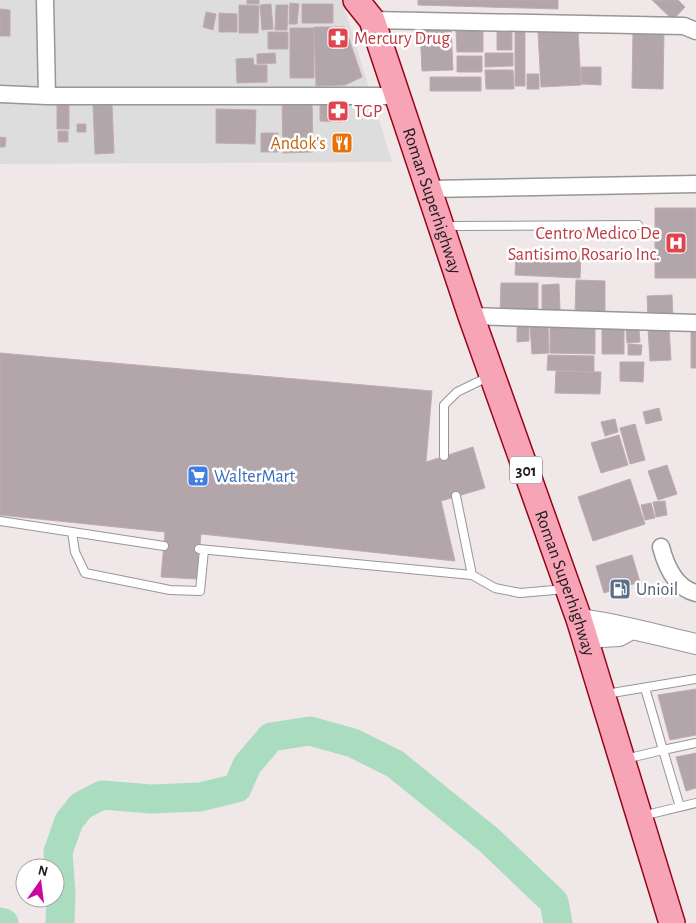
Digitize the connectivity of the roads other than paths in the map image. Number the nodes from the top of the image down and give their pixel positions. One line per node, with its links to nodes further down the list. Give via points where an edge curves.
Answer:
1 (45, 0): 6 (street)
2 (356, 0): 3 (main road, Roman Superhighway / 301)
3 (372, 10): 4 (street, via 684,26); 7 (main road, Roman Superhighway / 301)
4 (696, 31)
5 (0, 94): 6 (street)
6 (47, 96): 7 (street)
7 (398, 96): 9 (main road, Roman Superhighway / 301)
8 (696, 184): 9 (street)
9 (430, 189): 11 (main road, Roman Superhighway / 301)
10 (638, 225): 11 (lane)
11 (441, 226): 12 (main road, Roman Superhighway / 301)
12 (471, 316): 13 (street); 14 (main road, Roman Superhighway / 301)
13 (696, 323)
14 (492, 375): 15 (lane, via 457,392 444,405); 22 (main road, Roman Superhighway / 301)
15 (444, 456)
16 (456, 496): 21 (lane)
17 (0, 521): 18 (lane)
18 (72, 532): 19 (lane); 21 (lane, via 75,552 85,573 170,590 200,591 202,549)
19 (164, 546)
20 (661, 547): 23 (street, via 667,570 688,591)
21 (472, 575): 22 (lane, via 495,588 520,593)
22 (568, 589): 24 (main road, Roman Superhighway / 301)
23 (696, 593)
24 (582, 629): 25 (street, via 619,624 630,630); 28 (main road, Roman Superhighway / 301)
25 (696, 644)
26 (696, 679): 27 (lane)
27 (645, 688): 28 (lane); 30 (lane)
28 (602, 695): 31 (main road, Roman Superhighway / 301)
29 (696, 743): 30 (lane)
30 (663, 750): 31 (lane); 33 (lane)
31 (621, 760): 34 (main road, Roman Superhighway / 301)
32 (696, 803): 33 (lane)
33 (680, 808): 34 (lane)
34 (638, 817): 35 (main road, Roman Superhighway / 301)
35 (672, 923)

